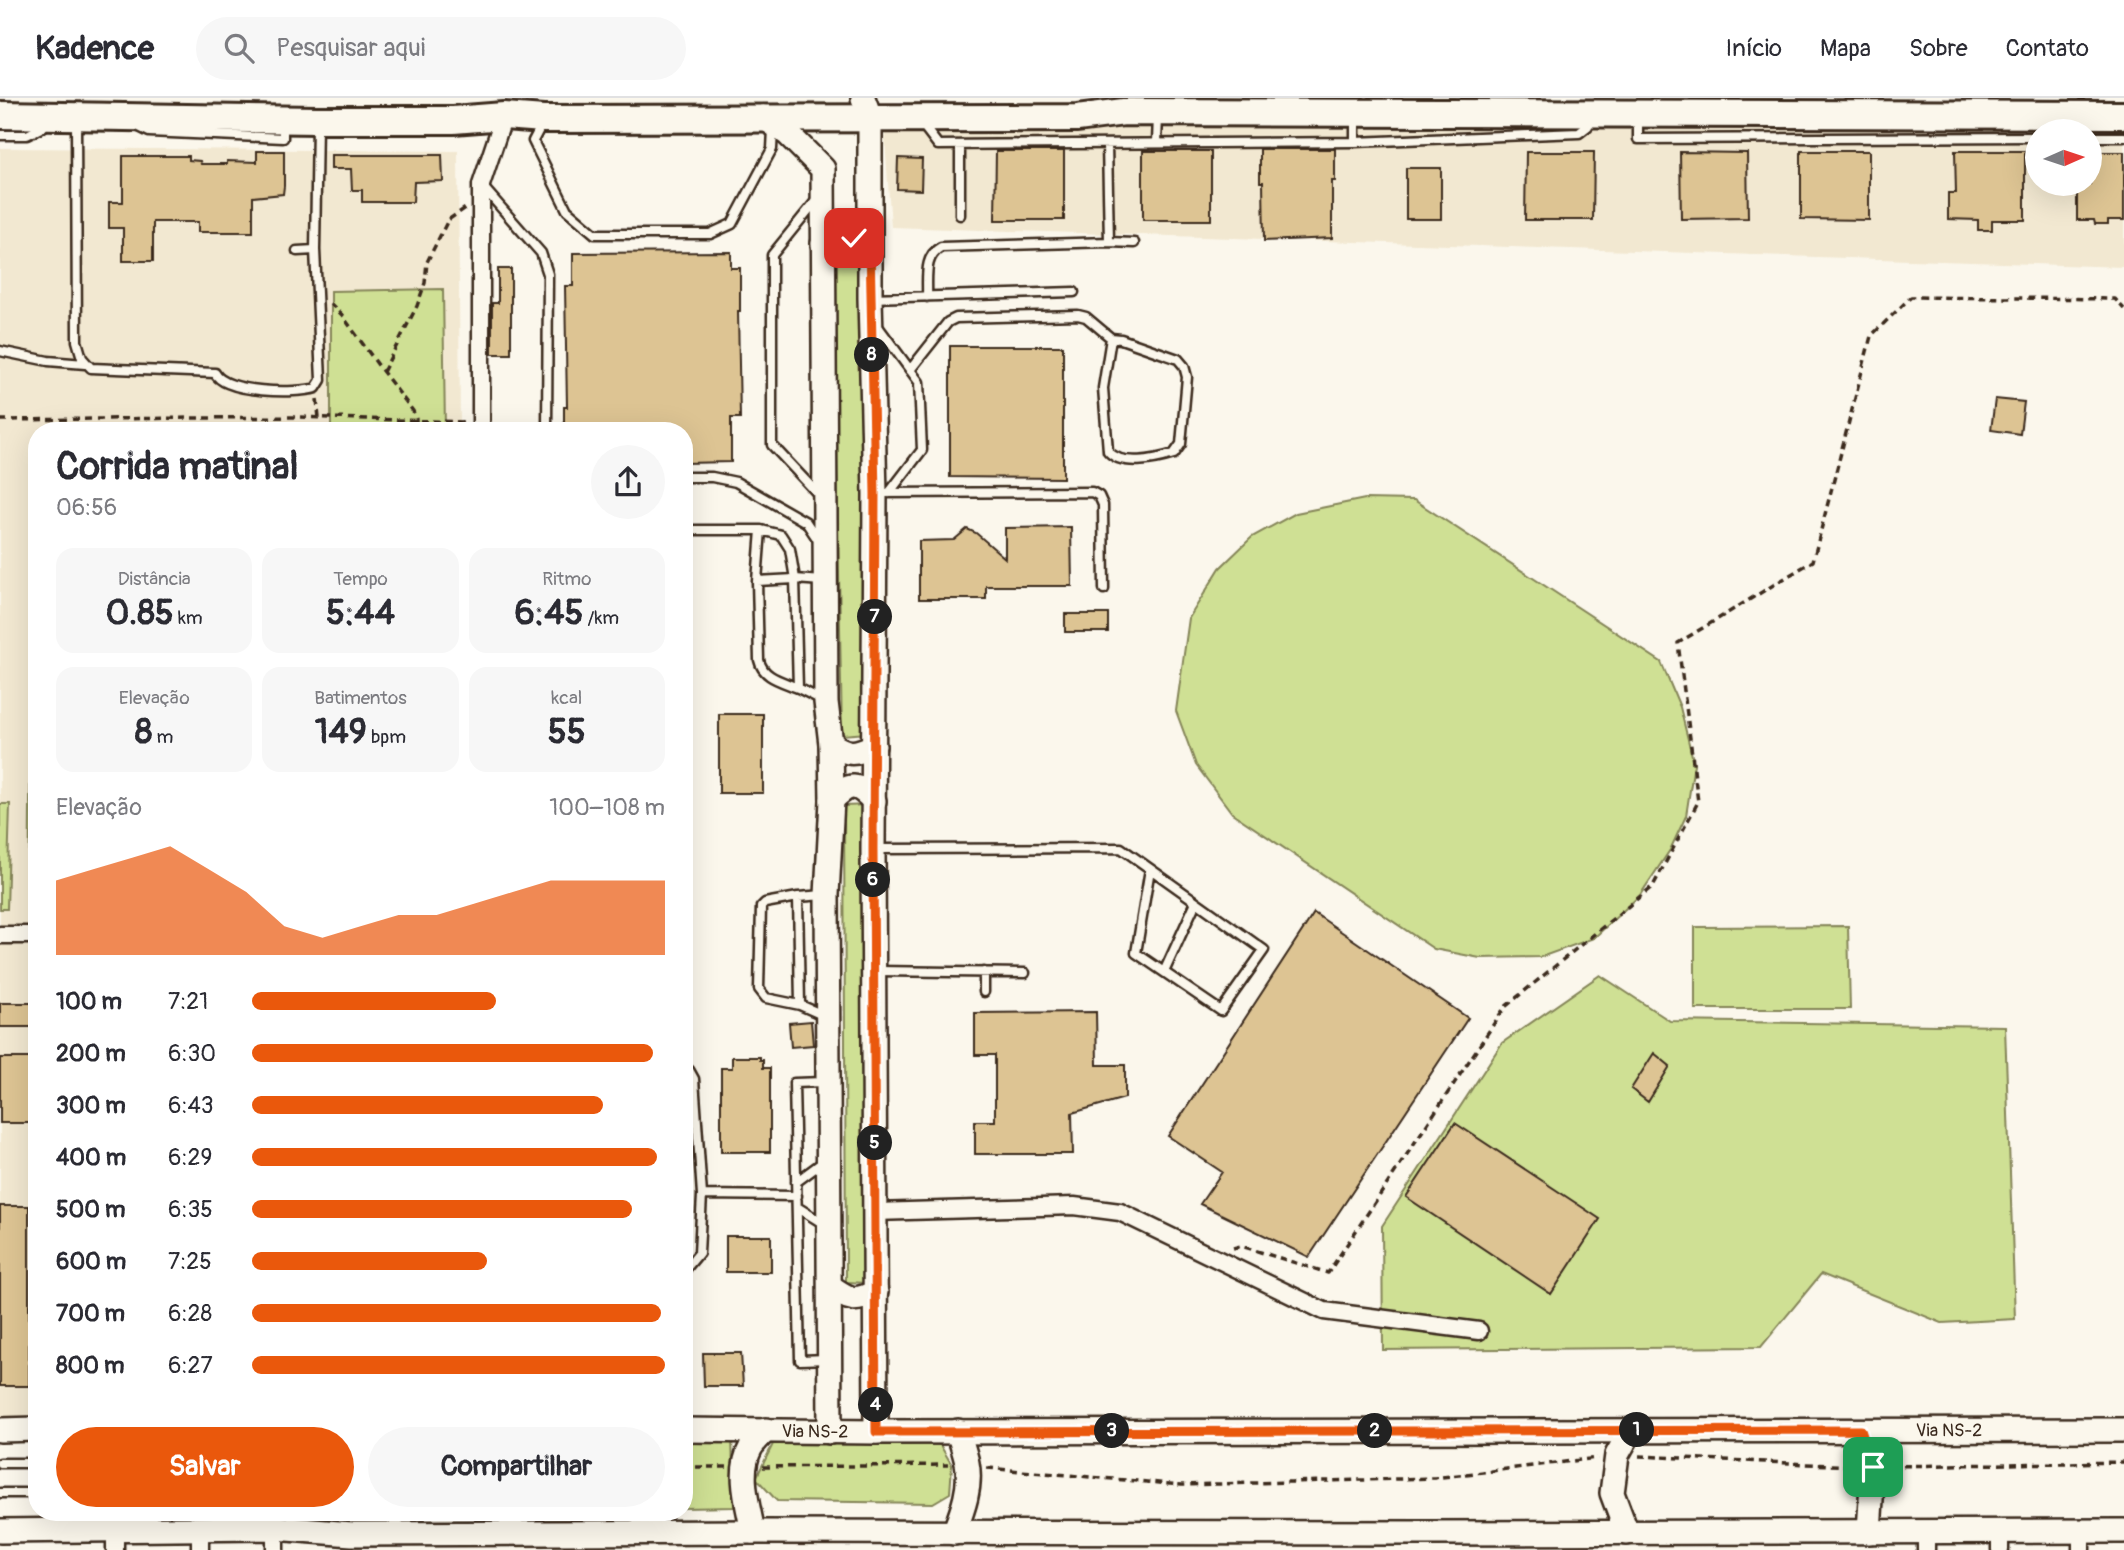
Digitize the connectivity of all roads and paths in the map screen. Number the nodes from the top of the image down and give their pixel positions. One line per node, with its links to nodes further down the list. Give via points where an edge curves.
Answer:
1 (402, 98): 20 (main road, via 400,108)
2 (1128, 105): 3 (main road); 16 (main road, via 1077,118)
3 (1160, 105): 7 (main road); 27 (lane)
4 (1839, 105): 5 (main road); 21 (main road)
5 (1800, 106): 9 (main road)
6 (866, 108): 16 (main road); 19 (main road); 37 (street)
7 (1354, 113): 8 (main road); 26 (lane)
8 (1591, 113): 9 (main road); 26 (lane, via 1588,126 1579,133)
9 (1638, 113): 21 (lane, via 1638,139)
10 (0, 115): 12 (main road)
11 (2124, 115): 21 (main road)
12 (47, 116): 13 (main road); 22 (lane, via 43,127 27,135)
13 (76, 116): 18 (main road); 47 (lane, via 77,341)
14 (504, 116): 15 (main road); 17 (main road); 30 (street)
15 (425, 117): 20 (main road)
16 (917, 117): 29 (lane, via 938,145)
17 (544, 119): 19 (main road); 19 (lane, via 533,141 567,210 595,234 710,234 732,224 772,149)
18 (317, 120): 20 (main road); 38 (lane)
19 (768, 120): 31 (street, via 823,169)
20 (364, 123)
21 (1920, 125): 23 (lane)
22 (0, 135)
23 (2025, 136)
24 (2124, 136): 25 (lane)
25 (2102, 137)
26 (1355, 142): 27 (lane)
27 (1157, 143): 28 (lane)
28 (1107, 144): 29 (lane); 34 (lane)
29 (960, 145): 33 (lane)
30 (481, 185): 32 (street); 56 (lane, via 541,253 548,274)
31 (823, 192): 36 (street); 59 (lane, via 772,254 772,445)
32 (481, 202): 49 (path, via 448,220 426,262 418,306); 55 (street)
33 (960, 215)
34 (1109, 243): 35 (lane); 42 (lane, via 941,247 929,259)
35 (1134, 243)
36 (823, 244): 37 (street, via 854,238); 59 (street)
37 (870, 244): 43 (street)
38 (315, 250): 39 (lane); 40 (lane)
39 (297, 251)
40 (317, 288): 49 (path, via 342,314); 50 (lane, via 321,380)
41 (1074, 292): 42 (lane)
42 (927, 297): 43 (lane)
43 (871, 308): 48 (lane); 58 (street)
44 (2124, 309): 96 (path, via 2115,299 1911,297 1871,336 1813,561 1678,643 1698,802 1653,886 1505,1007 1328,1273 1241,1246)
45 (1111, 338): 45 (lane, via 1178,359 1184,366 1181,444 1174,454 1121,460 1108,451 1103,388); 48 (lane, via 1078,314 956,318)
46 (0, 351): 47 (lane)
47 (85, 364): 50 (lane, via 91,368 215,373 219,379 248,389)
48 (910, 370): 58 (lane, via 919,382 922,450)
49 (383, 372): 52 (path)
50 (316, 388): 51 (path)
51 (319, 418): 52 (path); 53 (path)
52 (416, 419): 54 (path)
53 (0, 420)
54 (444, 422)
55 (481, 422)
56 (547, 422)
57 (693, 477): 62 (lane, via 736,482 806,522)
58 (882, 493): 66 (lane, via 1092,492 1102,505); 70 (street)
59 (825, 502): 62 (street)
60 (693, 530): 61 (lane)
61 (761, 530): 63 (lane, via 780,535 790,549); 64 (lane)
62 (825, 551): 65 (street)
63 (794, 579): 64 (lane); 65 (lane); 67 (lane)
64 (757, 581): 67 (lane, via 761,670)
65 (825, 581): 68 (street)
66 (1104, 589)
67 (798, 688): 68 (lane)
68 (826, 702): 69 (street)
69 (831, 744): 70 (street, via 853,754); 71 (street)
70 (874, 747): 72 (street)
71 (832, 800): 72 (street, via 851,786 861,788); 75 (street)
72 (874, 801): 73 (street)
73 (873, 849): 74 (lane, via 1121,848); 80 (street)
74 (1150, 869): 77 (lane); 82 (lane, via 1136,953)
75 (827, 895): 76 (lane); 86 (street)
76 (797, 897): 85 (lane); 85 (lane, via 761,907 759,989 766,999)
77 (1196, 902): 82 (lane); 82 (lane, via 1264,950 1221,1011)
78 (0, 935): 79 (street)
79 (28, 935)
80 (874, 971): 81 (lane); 94 (street)
81 (984, 972): 83 (lane); 84 (lane)
82 (1164, 972)
83 (1025, 973)
84 (984, 992)
85 (800, 1005): 86 (lane)
86 (828, 1018): 88 (street)
87 (693, 1077): 91 (lane)
88 (828, 1082): 89 (street); 90 (lane, via 794,1083)
89 (829, 1158): 90 (lane); 95 (street)
90 (796, 1182): 92 (lane)
91 (702, 1195): 92 (lane); 97 (lane, via 699,1253)
92 (797, 1196): 93 (lane)
93 (797, 1207): 95 (lane); 101 (lane, via 800,1360)
94 (875, 1212): 96 (street, via 1074,1206 1120,1212); 99 (street)
95 (829, 1228): 98 (street)
96 (1207, 1254): 100 (street, via 1324,1311)
97 (693, 1260)
98 (831, 1287): 99 (street, via 852,1300); 101 (street)
99 (876, 1292): 111 (street)
100 (1479, 1331)
101 (830, 1359): 110 (street)
102 (28, 1429): 103 (street)
103 (0, 1430)
104 (693, 1430): 105 (street, Via NS-2)
105 (766, 1430): 110 (street, Via NS-2); 118 (street, via 751,1447)
106 (1631, 1430): 107 (street, Via NS-2); 109 (street, Via NS-2); 112 (street)
107 (1861, 1430): 108 (street, Via NS-2); 119 (street)
108 (2124, 1430)
109 (958, 1431): 111 (street, Via NS-2); 116 (street)
110 (830, 1432): 111 (street, Via NS-2)
111 (876, 1432)
112 (1617, 1455): 116 (path, via 1434,1478 1182,1485); 119 (path); 128 (street, via 1612,1493)
113 (2124, 1462): 119 (path)
114 (0, 1463): 115 (lane)
115 (28, 1463)
116 (968, 1466): 118 (path); 134 (street)
117 (693, 1467): 118 (path)
118 (744, 1467): 133 (street)
119 (1873, 1467): 127 (street)
120 (0, 1493): 121 (lane)
121 (28, 1493)
122 (243, 1521): 125 (street)
123 (248, 1521): 130 (street)
124 (0, 1531): 129 (street)
125 (198, 1531): 129 (street)
126 (2124, 1531): 131 (street)
127 (1868, 1532): 136 (street); 137 (street)
128 (1627, 1533): 135 (street); 152 (street)
129 (115, 1539)
130 (275, 1539): 139 (street)
131 (2081, 1540): 138 (street)
132 (669, 1541): 133 (street); 142 (street)
133 (753, 1541): 143 (street)
134 (954, 1541): 144 (street); 145 (street)
135 (1675, 1541): 136 (street)
136 (1831, 1541)
137 (1926, 1541): 138 (street)
138 (2000, 1541)
139 (352, 1542): 140 (street)
140 (430, 1542): 141 (street)
141 (509, 1542): 142 (street)
142 (590, 1542)
143 (832, 1542): 144 (street)
144 (865, 1542)
145 (1037, 1542): 146 (street)
146 (1110, 1542): 147 (street)
147 (1190, 1542): 148 (street)
148 (1267, 1542): 149 (street)
149 (1347, 1542): 150 (street)
150 (1426, 1542): 151 (street)
151 (1505, 1542): 152 (street)
152 (1582, 1542)

